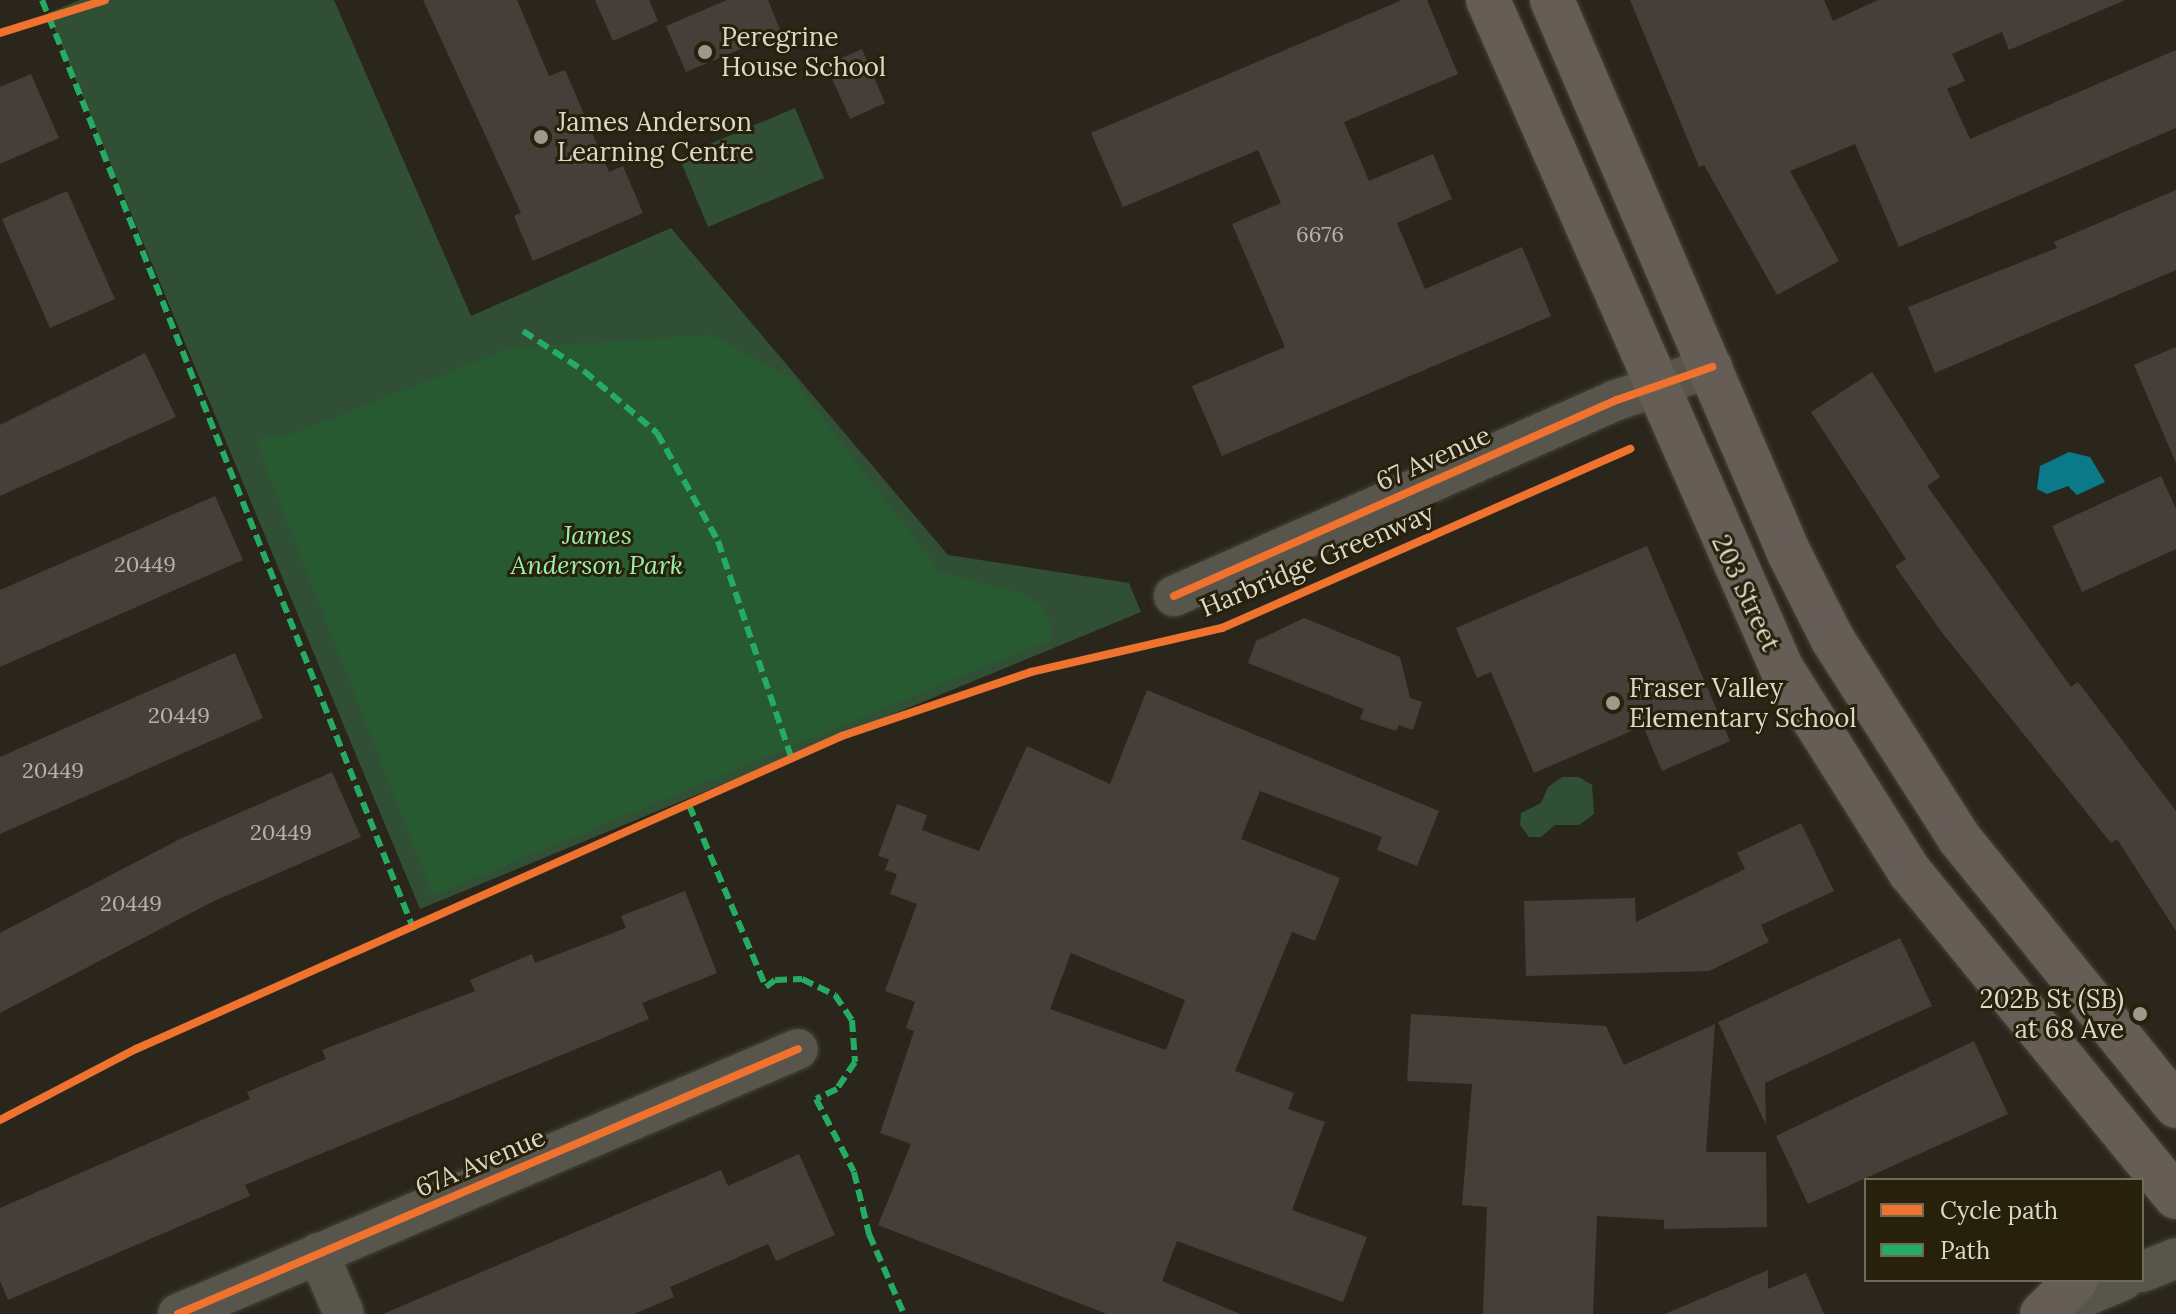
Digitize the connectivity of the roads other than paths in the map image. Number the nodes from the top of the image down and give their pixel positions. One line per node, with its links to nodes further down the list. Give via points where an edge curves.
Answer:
1 (1488, 0): 4 (main road, 203 Street)
2 (1552, 0): 3 (main road)
3 (1712, 367): 4 (street, 67 Avenue); 7 (main road, via 1789,553 1885,725 1959,838)
4 (1655, 385): 5 (street, 67 Avenue); 8 (main road, 203 Street, via 1737,577 1833,756 1910,872)
5 (1174, 596)
6 (798, 1049): 11 (street, 67A Avenue)
7 (2176, 1106)
8 (2099, 1109): 9 (main road); 10 (main road, 203 Street)
9 (2119, 1178)
10 (2176, 1197)
11 (318, 1253): 16 (street, 67A Avenue); 17 (street)
12 (2176, 1258): 13 (street)
13 (2144, 1271)
14 (2074, 1282): 18 (main road)
15 (2118, 1282): 18 (street)
16 (178, 1314)
17 (344, 1314)
18 (2043, 1314)

